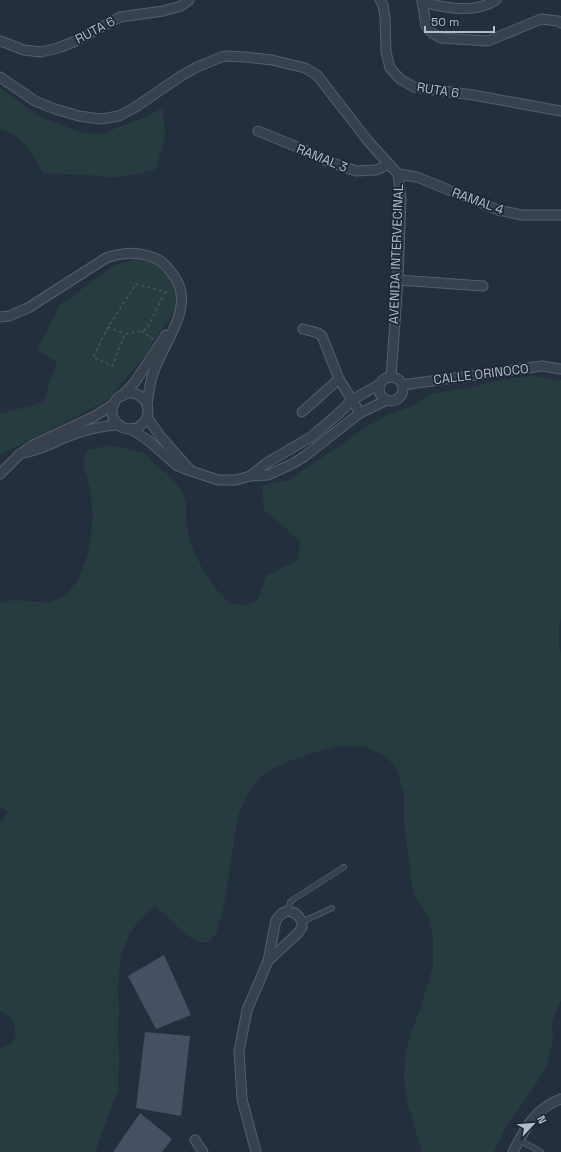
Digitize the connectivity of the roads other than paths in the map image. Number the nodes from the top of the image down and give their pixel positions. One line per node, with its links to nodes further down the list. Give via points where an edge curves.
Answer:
1 (190, 0): 6 (street, RUTA 6, via 181,6 163,11 120,16 76,41 41,52 24,50)
2 (380, 0): 8 (street, RUTA 6, via 383,5 386,52 390,68 400,79 414,88 473,95)
3 (496, 0): 4 (street, via 491,4 472,8 445,7)
4 (422, 1): 5 (street, via 426,26 440,38 488,40 540,19)
5 (561, 23)
6 (0, 41)
7 (0, 77): 10 (street, AVENIDA INTERVECINAL, via 35,101 55,110 101,119 119,116 181,76 224,56 272,60 305,68 317,75)
8 (561, 111)
9 (258, 131): 10 (street, RAMAL 3, via 356,171 376,170)
10 (389, 164): 11 (street, AVENIDA INTERVECINAL)
11 (398, 174): 12 (street, RAMAL 4, via 417,177 498,210 522,215); 13 (street, AVENIDA INTERVECINAL, via 401,200)
12 (561, 214)
13 (398, 280): 14 (street); 19 (street, AVENIDA INTERVECINAL)
14 (483, 286)
15 (0, 317): 16 (street, via 28,308 106,258 142,253 162,262 179,283 182,295 180,317)
16 (174, 327): 23 (street); 27 (street, via 155,366)
17 (303, 329): 20 (street, via 322,336)
18 (561, 369): 22 (street, CALLE ORINOCO, via 542,366)
19 (391, 377): 21 (street, via 384,379); 22 (street, via 399,380)
20 (339, 379): 24 (street); 28 (street)
21 (380, 384): 24 (street); 25 (street, via 380,393)
22 (402, 385): 25 (street, via 402,392 398,398)
23 (122, 396): 26 (street); 27 (street, via 138,396)
24 (352, 400): 29 (street); 33 (street, via 311,437)
25 (387, 400): 29 (street)
26 (114, 404): 31 (street, via 113,415); 34 (street)
27 (147, 404): 30 (street)
28 (302, 412)
29 (360, 413): 35 (street)
30 (147, 417): 32 (street, via 142,426); 36 (street, via 164,441)
31 (119, 425): 32 (street); 34 (street, via 88,430 37,451)
32 (130, 429): 36 (street, via 149,441 176,465)
33 (287, 451): 35 (street, via 287,458); 38 (street)
34 (20, 454): 37 (street)
35 (294, 462): 38 (street, via 268,475)
36 (192, 472): 38 (street, via 218,480)
37 (0, 474)
38 (250, 476)
39 (344, 867): 41 (lane, via 290,902)
40 (332, 908): 42 (lane)
41 (288, 911): 42 (street, via 299,916); 43 (street, via 276,920)
42 (302, 922): 43 (street, via 298,933)
43 (268, 961): 48 (street, via 247,1010 239,1051 242,1099)
44 (561, 1099): 46 (street, via 540,1111)
45 (195, 1140): 47 (street)
46 (519, 1140): 49 (street); 50 (lane)
47 (203, 1152)
48 (256, 1152)
49 (513, 1152)
50 (541, 1152)

